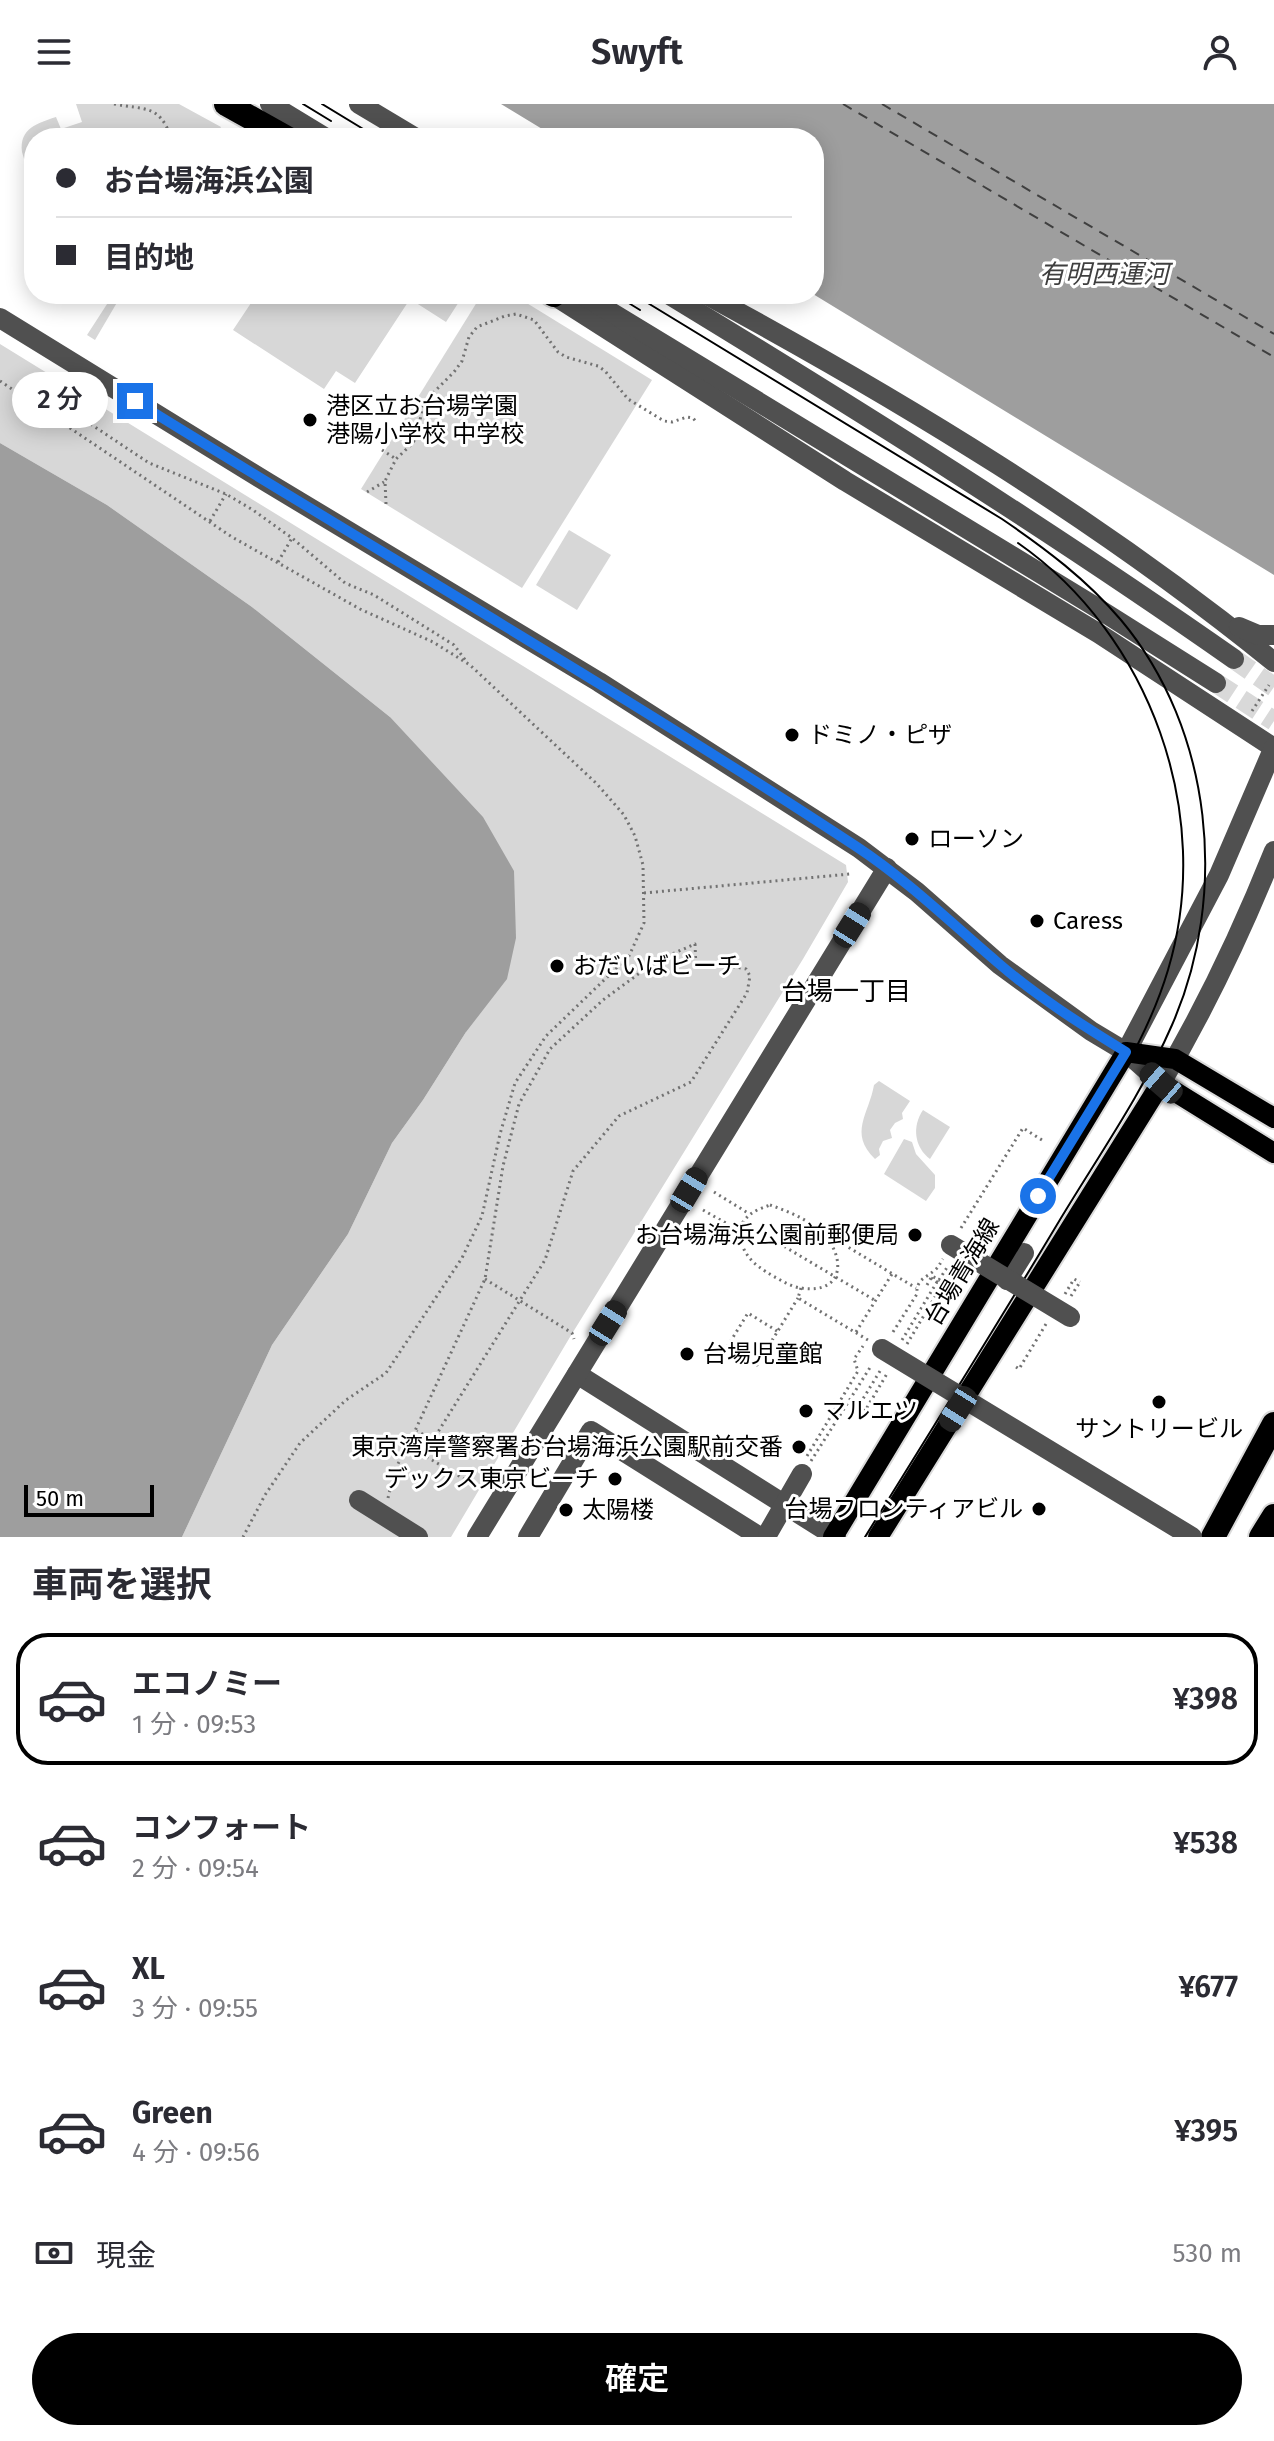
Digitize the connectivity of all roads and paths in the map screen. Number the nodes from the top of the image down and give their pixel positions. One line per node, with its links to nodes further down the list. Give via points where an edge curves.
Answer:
1 (114, 104): 5 (path, via 149,108)
2 (226, 104): 6 (highway)
3 (270, 104): 7 (street)
4 (359, 104): 8 (street)
5 (168, 128)
6 (269, 128)
7 (310, 128)
8 (399, 128)
9 (587, 304): 36 (street, via 845,481 1098,633)
10 (588, 304): 33 (street)
11 (684, 304): 30 (street, via 992,494)
12 (723, 304): 28 (street, via 1013,476)
13 (0, 318): 38 (street, via 599,682)
14 (0, 381): 15 (path)
15 (12, 387): 21 (path, via 50,397 149,463); 25 (path)
16 (697, 423): 18 (path, via 687,417 672,422 656,417 628,399 605,371 558,352 540,326 516,314 477,327 462,361 428,398 413,443)
17 (382, 450): 18 (path)
18 (396, 459): 19 (path)
19 (385, 481): 20 (path); 23 (path)
20 (367, 492)
21 (226, 494): 24 (path); 25 (path)
22 (259, 502): 24 (path)
23 (386, 504)
24 (253, 510): 26 (path)
25 (209, 522): 27 (path)
26 (292, 538): 27 (path); 32 (path, via 345,583 454,645)
27 (277, 564): 32 (path)
28 (1218, 616): 29 (street, via 1248,632); 31 (street)
29 (1274, 635)
30 (1234, 659)
31 (1274, 662)
32 (470, 665): 40 (path, via 624,815 643,865)
33 (1216, 683)
34 (1269, 685): 35 (path)
35 (1252, 711)
36 (1274, 748): 43 (street, via 1219,875)
37 (1274, 851): 44 (street, via 1226,962)
38 (887, 868): 43 (street, via 1000,965); 83 (street)
39 (850, 874): 40 (path)
40 (644, 893): 93 (path, via 644,923 629,956 546,1036 515,1083 482,1216 462,1258 386,1373 346,1400 300,1443)
41 (747, 993): 42 (path); 62 (path, via 746,969 696,967 695,944 656,961 550,1049 519,1104); 71 (path, via 691,1082 619,1116 573,1171 545,1260)
42 (753, 996)
43 (1126, 1052): 44 (main road); 45 (street); 97 (main road, 台場青海線)
44 (1175, 1059): 45 (street); 46 (main road)
45 (1161, 1083): 48 (main road); 98 (main road)
46 (1274, 1118)
47 (1042, 1140): 51 (path, via 1023,1128)
48 (1274, 1153)
49 (714, 1192): 52 (path)
50 (703, 1210): 54 (path)
51 (970, 1212)
52 (748, 1213): 53 (path); 55 (path, via 770,1205)
53 (743, 1222): 54 (path); 61 (path)
54 (738, 1230): 67 (path, via 742,1251 753,1263)
55 (819, 1230): 60 (path); 61 (path, via 836,1253)
56 (951, 1245): 63 (street, bridge)
57 (1024, 1253): 63 (street)
58 (952, 1270): 66 (path, via 944,1283 932,1276)
59 (935, 1271): 66 (path)
60 (892, 1274): 68 (path); 72 (path)
61 (836, 1277): 67 (path, via 824,1287); 72 (path)
62 (485, 1279): 71 (path); 84 (path)
63 (1007, 1280): 73 (street, bridge)
64 (1080, 1282): 73 (path, via 1074,1279)
65 (940, 1284): 66 (path, via 931,1278); 69 (path); 74 (path); 75 (path)
66 (927, 1285)
67 (801, 1288): 70 (path)
68 (916, 1288)
69 (951, 1291)
70 (798, 1298): 78 (path); 79 (path)
71 (520, 1301): 80 (path); 84 (path, via 433,1440)
72 (876, 1301): 79 (path)
73 (1063, 1308): 82 (path)
74 (916, 1317): 75 (path); 76 (path)
75 (921, 1320): 77 (path)
76 (910, 1327)
77 (915, 1330)
78 (777, 1331): 78 (path, via 757,1365 727,1347 748,1313)
79 (856, 1332): 87 (path, via 867,1339 854,1359 858,1371)
80 (574, 1339)
81 (887, 1357): 81 (path, via 858,1407 865,1411); 99 (street, bridge)
82 (1016, 1367)
83 (577, 1374): 95 (street); 97 (street)
84 (417, 1431): 86 (path)
85 (1270, 1432): 100 (highway); 101 (highway)
86 (408, 1446): 88 (path); 89 (path)
87 (804, 1466): 92 (street, bridge)
88 (483, 1490)
89 (388, 1498)
90 (359, 1500): 94 (street, bridge)
91 (1274, 1516): 102 (highway)
92 (764, 1536): 96 (street, via 591,1431)
93 (243, 1537)
94 (418, 1537)
95 (477, 1537)
96 (528, 1537)
97 (834, 1537)
98 (878, 1537)
99 (1192, 1537)
100 (1201, 1537)
101 (1213, 1537)
102 (1261, 1537)

